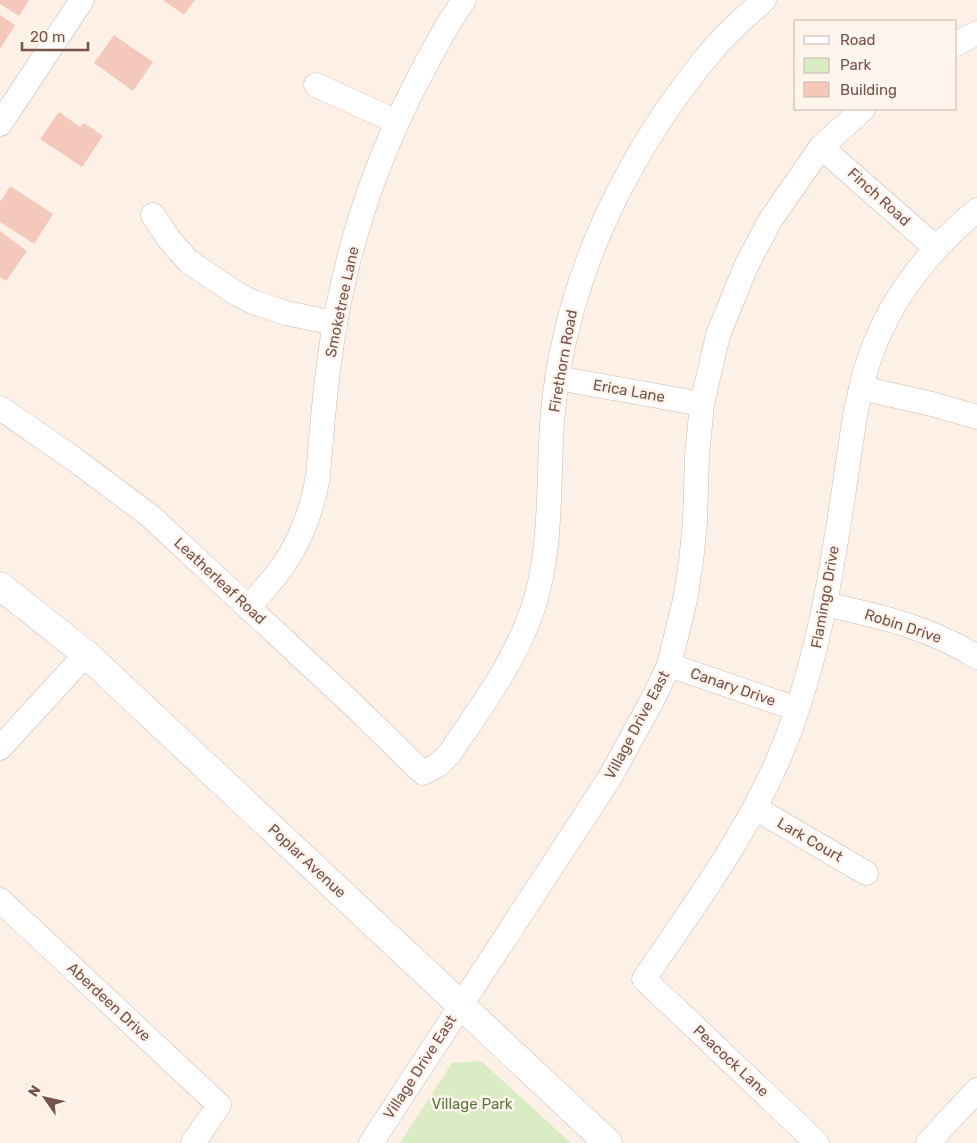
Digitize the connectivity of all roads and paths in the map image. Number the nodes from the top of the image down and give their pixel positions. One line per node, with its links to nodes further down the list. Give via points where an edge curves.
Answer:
1 (82, 0): 9 (street)
2 (464, 0): 8 (street, Smoketree Lane, via 438,42)
3 (764, 0): 15 (street, Firethorn Road, via 716,46 637,158 609,212 582,278 566,329)
4 (977, 33): 5 (street)
5 (957, 43)
6 (316, 85): 8 (street)
7 (862, 110): 10 (street, Village Drive East)
8 (397, 122): 14 (street, Smoketree Lane, via 367,200)
9 (0, 124)
10 (822, 147): 13 (street, Finch Road); 17 (street, Village Drive East, via 771,219 746,264 718,335)
11 (977, 210): 13 (street, Flamingo Drive)
12 (153, 215): 14 (street, via 188,261 237,294 286,313)
13 (936, 248): 16 (street, Flamingo Drive, via 909,282 884,325)
14 (335, 323): 22 (street, Smoketree Lane, via 315,494 288,557)
15 (557, 378): 17 (street, Erica Lane); 28 (street, Firethorn Road, via 546,555 532,612 510,661 450,754)
16 (861, 388): 19 (street); 21 (street, Flamingo Drive)
17 (702, 404): 25 (street, Village Drive East, via 691,562)
18 (0, 408): 22 (street, Leatherleaf Road, via 148,515)
19 (977, 417)
20 (0, 586): 23 (street, Poplar Avenue)
21 (825, 604): 24 (street, Robin Drive, via 906,624 940,636); 26 (street, Flamingo Drive, via 814,655)
22 (248, 608): 28 (street, Leatherleaf Road)
23 (86, 654): 27 (street); 33 (street, Poplar Avenue)
24 (977, 657)
25 (669, 665): 26 (street, Canary Drive); 33 (street, Village Drive East, via 622,757)
26 (797, 709): 29 (street, Flamingo Drive, via 779,758)
27 (0, 748)
28 (423, 773)
29 (755, 808): 30 (street, Lark Court); 32 (street, Flamingo Drive)
30 (866, 873)
31 (0, 900): 35 (street, Aberdeen Drive, via 219,1105)
32 (644, 979): 38 (street, Peacock Lane)
33 (462, 1004): 36 (street, Village Drive East); 37 (street, Poplar Avenue)
34 (977, 1090): 39 (street)
35 (194, 1143)
36 (371, 1143)
37 (608, 1143)
38 (818, 1143)
39 (928, 1143)

